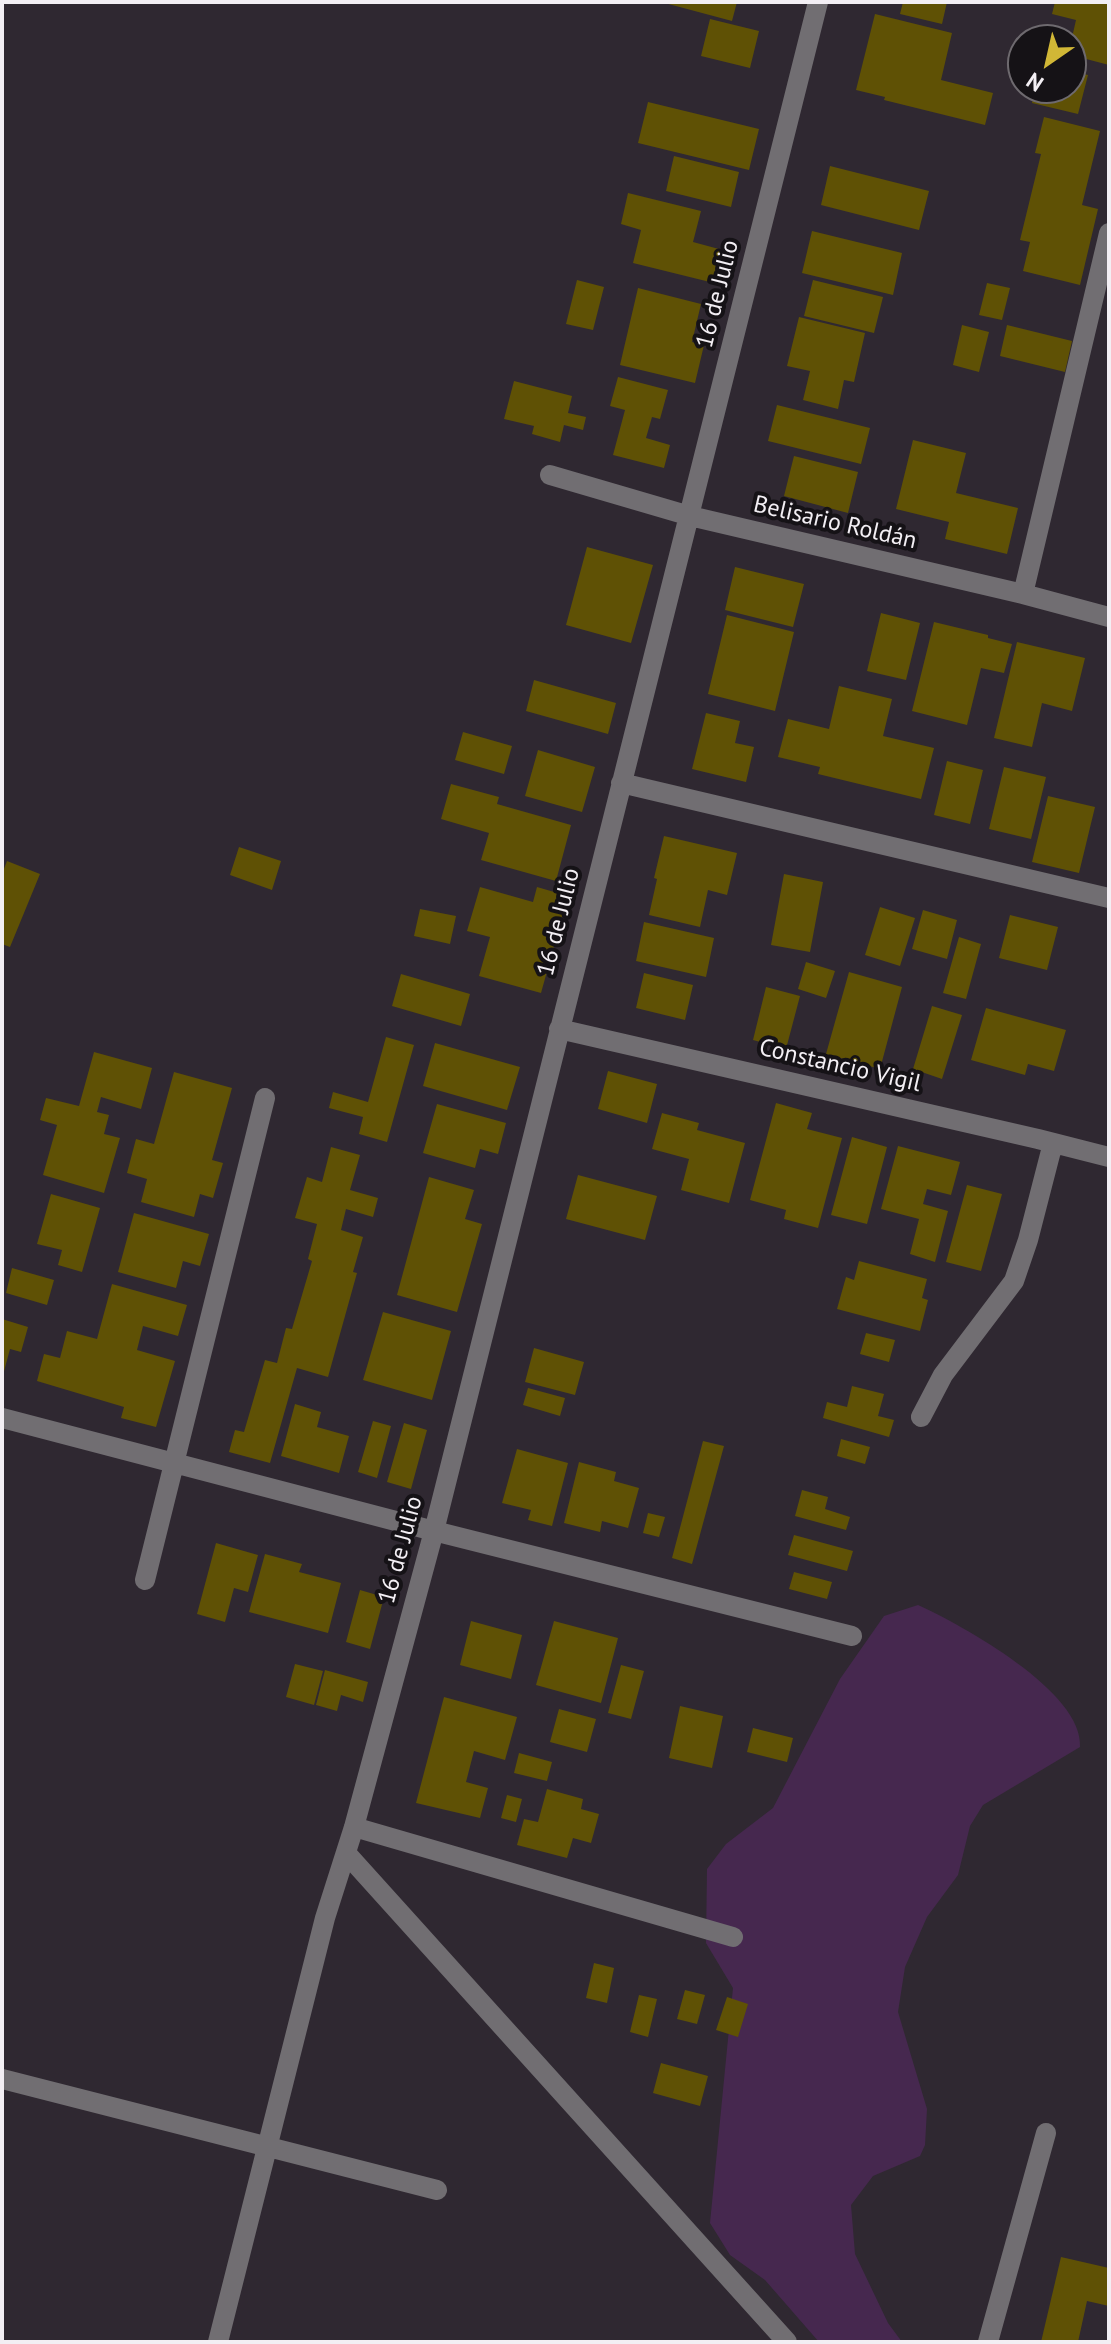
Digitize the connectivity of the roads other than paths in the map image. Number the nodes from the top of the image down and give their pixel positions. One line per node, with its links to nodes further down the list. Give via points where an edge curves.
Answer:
1 (818, 2): 4 (street, 16 de Julio)
2 (1109, 233): 5 (street)
3 (550, 475): 4 (street, Belisario Roldán)
4 (690, 516): 5 (street, Belisario Roldán); 7 (street, 16 de Julio)
5 (1023, 594): 6 (street, Belisario Roldán)
6 (1109, 617)
7 (621, 783): 8 (street); 9 (street, 16 de Julio)
8 (1109, 898)
9 (559, 1029): 11 (street, Constancio Vigil); 16 (street, 16 de Julio)
10 (265, 1098): 15 (street)
11 (1053, 1143): 12 (street, Constancio Vigil); 13 (street, via 1014,1281 943,1375)
12 (1109, 1157)
13 (921, 1417)
14 (2, 1418): 15 (street)
15 (174, 1463): 16 (street); 17 (street)
16 (434, 1531): 18 (street); 19 (street, 16 de Julio)
17 (145, 1580)
18 (852, 1636)
19 (354, 1827): 20 (street, 16 de Julio); 21 (street)
20 (346, 1853): 24 (street, 16 de Julio); 27 (street)
21 (733, 1937)
22 (2, 2079): 24 (street)
23 (1046, 2133): 28 (street)
24 (267, 2147): 25 (street); 26 (street, 16 de Julio)
25 (437, 2190)
26 (218, 2342)
27 (787, 2342)
28 (988, 2342)

